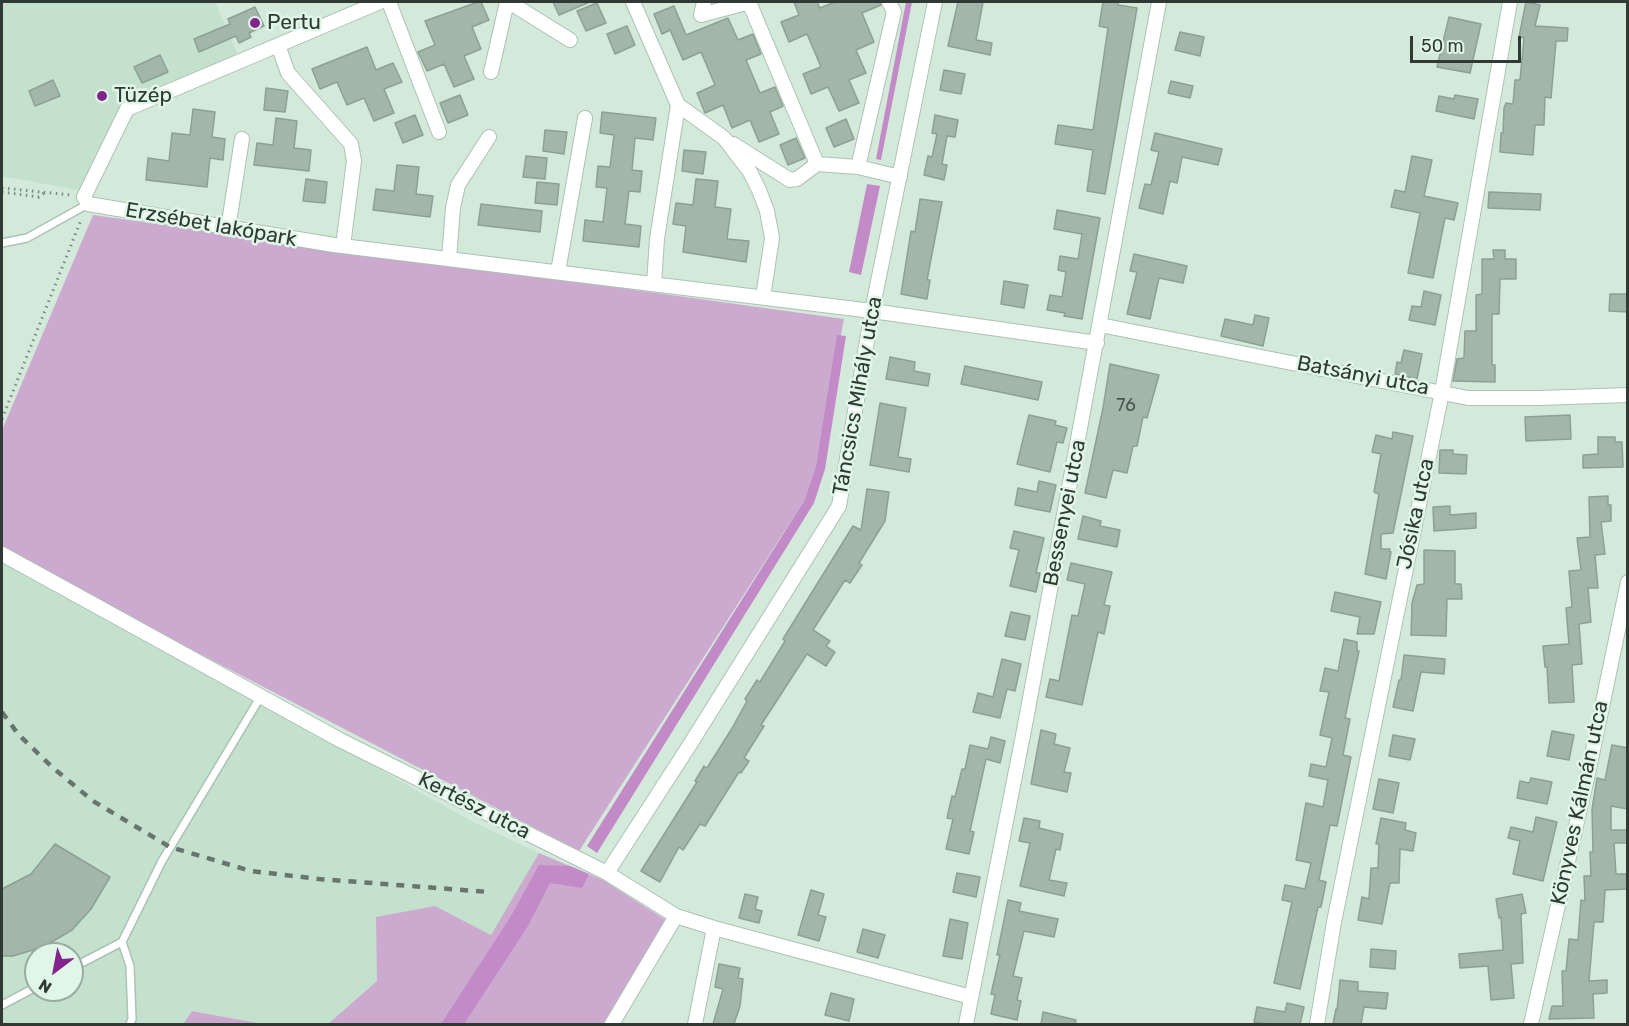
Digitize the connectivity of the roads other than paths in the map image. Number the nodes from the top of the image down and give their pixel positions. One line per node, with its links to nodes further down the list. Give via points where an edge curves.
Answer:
1 (380, 2): 12 (street)
2 (389, 2): 16 (street)
3 (508, 2): 11 (street); 13 (street)
4 (633, 2): 14 (street)
5 (704, 2): 6 (street, via 701,15)
6 (749, 2): 20 (street)
7 (889, 2): 21 (street, via 894,12)
8 (935, 2): 23 (street, Táncsics Mihály utca)
9 (1159, 2): 34 (street, Bessenyei utca)
10 (1510, 2): 36 (street, Jósika utca)
11 (570, 40)
12 (278, 45): 25 (street, via 127,109); 28 (street, via 288,74 351,144 354,161)
13 (491, 72)
14 (678, 105): 18 (street); 31 (street, via 657,239)
15 (585, 118): 30 (street)
16 (439, 132)
17 (489, 137): 29 (street, via 458,185)
18 (724, 138): 22 (street); 24 (street)
19 (242, 139): 26 (street)
20 (817, 164): 21 (street); 22 (street, via 790,180)
21 (858, 167): 23 (street)
22 (771, 168): 24 (street)
23 (900, 177): 33 (street, Táncsics Mihály utca)
24 (756, 183): 32 (street, via 772,238)
25 (86, 200): 26 (street, Erzsébet lakópark); 27 (lane, via 27,238)
26 (228, 229): 28 (street, Erzsébet lakópark)
27 (2, 243)
28 (343, 246): 29 (street, Erzsébet lakópark)
29 (449, 259): 30 (street, Erzsébet lakópark)
30 (558, 272): 31 (street, Erzsébet lakópark)
31 (654, 284): 32 (street, Erzsébet lakópark)
32 (763, 297): 33 (street, Erzsébet lakópark)
33 (872, 311): 35 (street); 41 (street, Táncsics Mihály utca, via 839,506)
34 (1100, 325): 35 (street, Bessenyei utca); 36 (street, Batsányi utca)
35 (1097, 343): 47 (street, Bessenyei utca)
36 (1442, 392): 37 (street, Batsányi utca, via 1468,398); 53 (street, Jósika utca, via 1334,922)
37 (1628, 395)
38 (2, 554): 40 (street, Kertész utca)
39 (1628, 582): 54 (street, Könyves Kálmán utca)
40 (261, 696): 41 (street, Kertész utca, via 340,740); 44 (lane, via 162,861)
41 (607, 873): 42 (street, Kertész utca)
42 (676, 916): 43 (street, Kertész utca); 50 (street)
43 (714, 928): 47 (street, Kertész utca); 51 (street)
44 (122, 942): 45 (lane); 49 (lane, via 130,966)
45 (84, 962)
46 (24, 993): 48 (lane)
47 (971, 997): 52 (street, Bessenyei utca)
48 (2, 1005)
49 (130, 1024)
50 (612, 1024)
51 (695, 1024)
52 (966, 1024)
53 (1317, 1024)
54 (1531, 1024)

